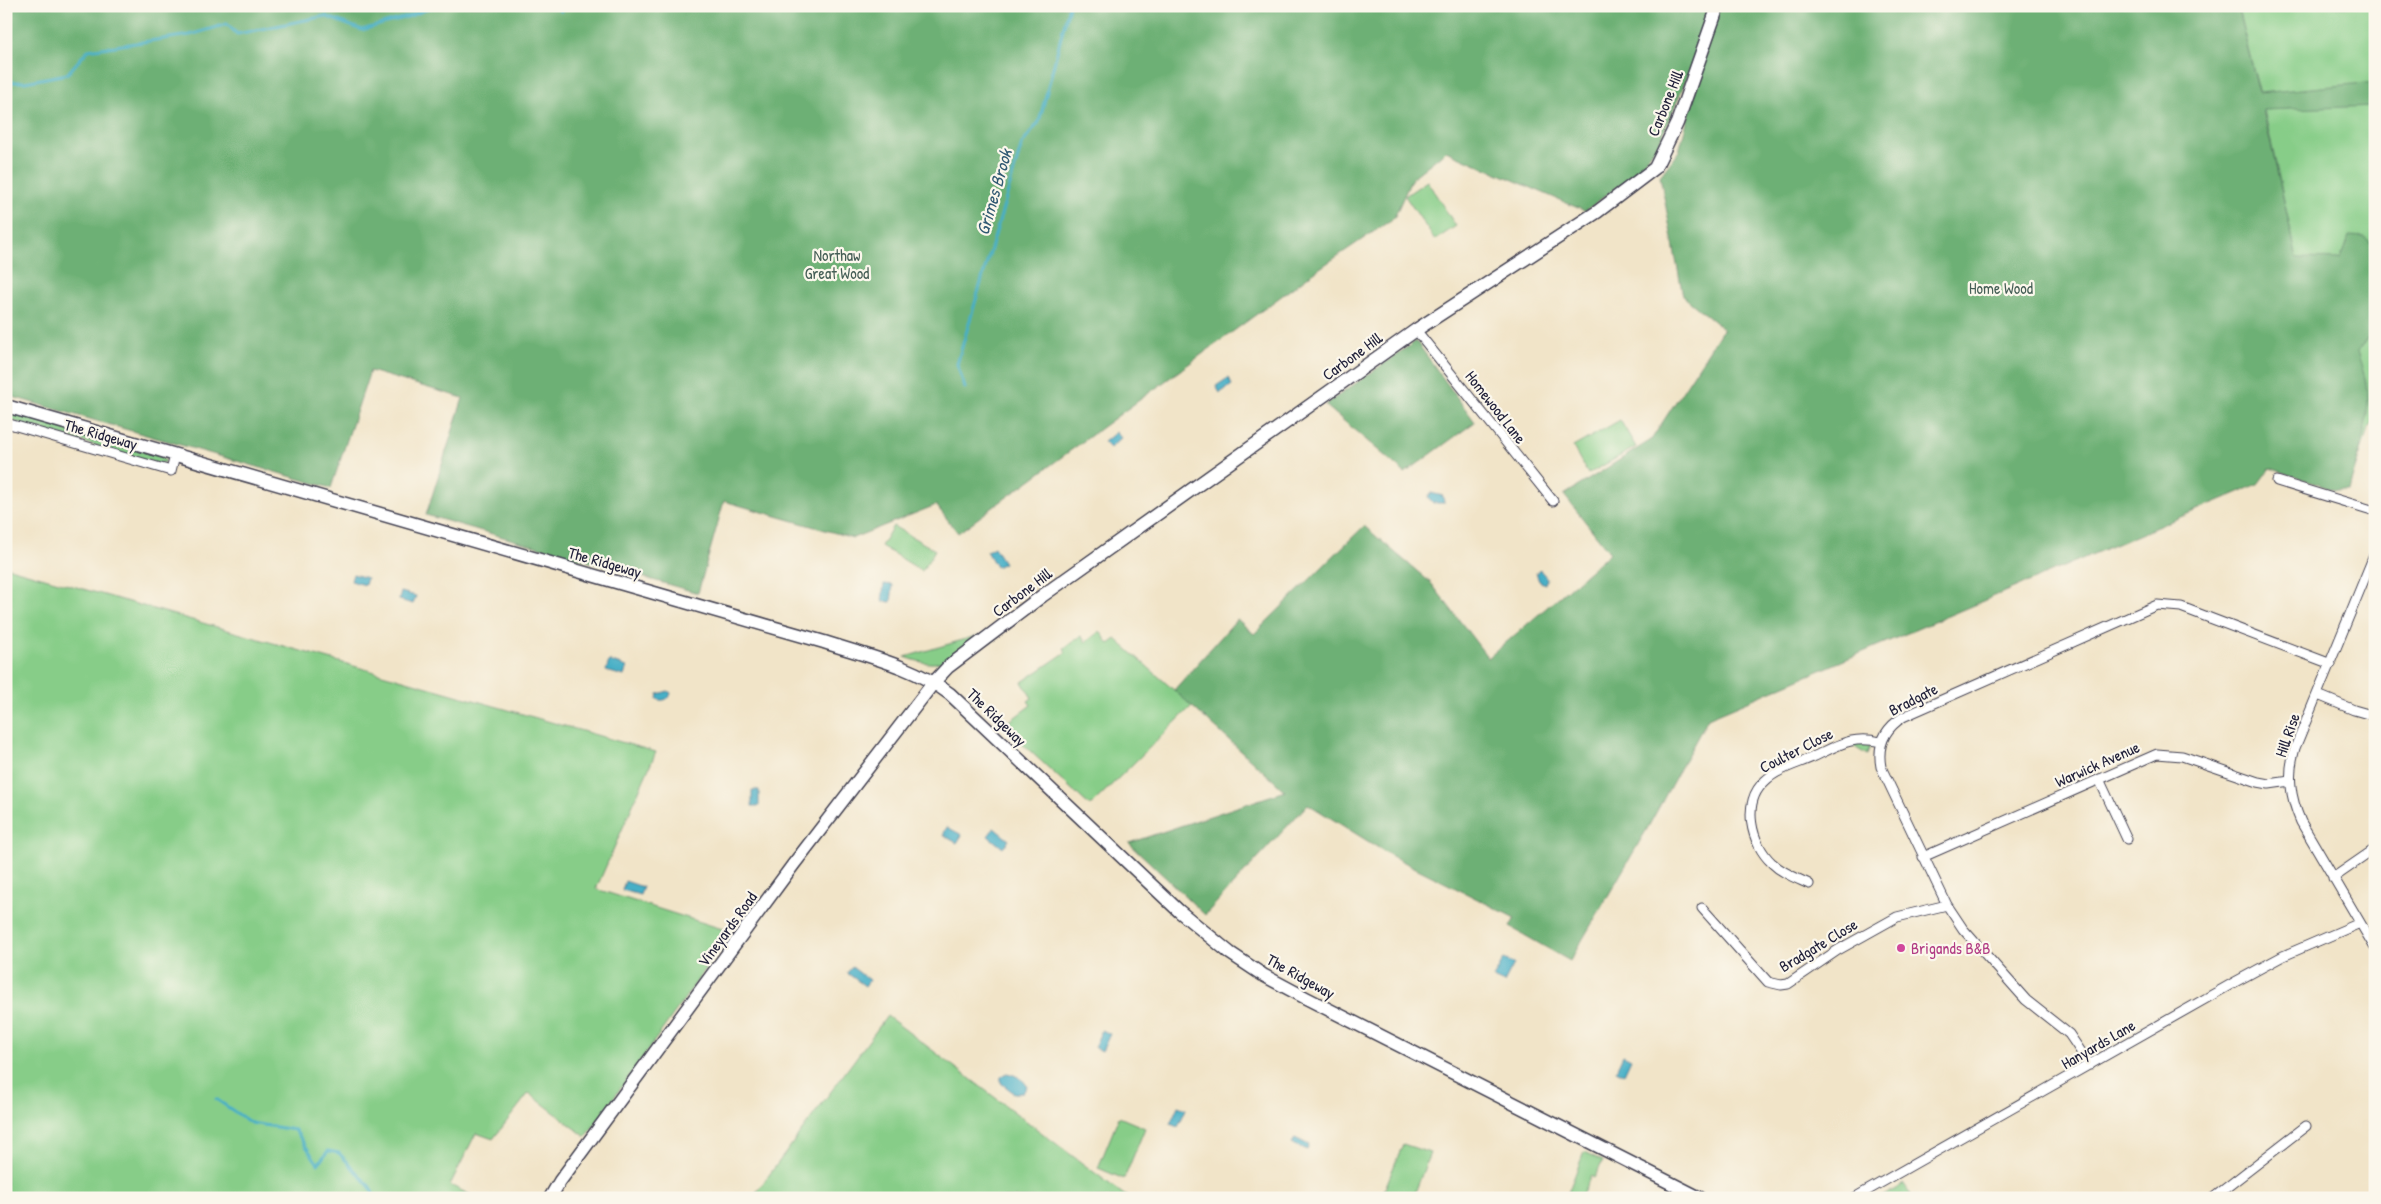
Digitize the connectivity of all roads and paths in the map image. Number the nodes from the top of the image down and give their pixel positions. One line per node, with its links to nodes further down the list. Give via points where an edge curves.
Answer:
1 (1718, 6): 2 (street, Carbone Hill, via 1677,123 1655,168 1597,212)
2 (1416, 330): 7 (street, Homewood Lane); 11 (street, Carbone Hill, via 1042,596 948,667)
3 (6, 406): 5 (street, The Ridgeway)
4 (6, 423): 5 (street, The Ridgeway, via 171,471)
5 (176, 455): 11 (street, The Ridgeway, via 824,642 915,672)
6 (2277, 481): 8 (street)
7 (1553, 501)
8 (2375, 511)
9 (2375, 553): 10 (street, Hill Rise)
10 (2331, 664): 12 (street, Hill Rise); 14 (street, Bradgate, via 2181,608 2157,605 1903,717 1888,729)
11 (934, 682): 28 (street, Vineyards Road, via 765,903); 29 (street, The Ridgeway, via 1179,911 1230,953 1306,998)
12 (2318, 695): 13 (street); 16 (street, Hill Rise, via 2295,748)
13 (2375, 716)
14 (1881, 742): 19 (street, via 1881,767); 21 (street, Coulter Close, via 1852,739 1766,779 1754,797 1753,832 1764,853 1782,872)
15 (2099, 780): 16 (street, Warwick Avenue, via 2148,757 2165,753 2258,782); 17 (street); 19 (street, Warwick Avenue)
16 (2290, 781): 20 (street, Hill Rise, via 2295,808)
17 (2127, 839)
18 (2375, 849): 20 (street)
19 (1923, 857): 22 (street)
20 (2333, 878): 24 (street, Hill Rise)
21 (1809, 884)
22 (1948, 905): 23 (street, Bradgate Close, via 1897,917 1838,950 1788,984 1781,985 1768,982); 26 (street, via 1977,947 2026,1000 2069,1034)
23 (1702, 908)
24 (2360, 922): 25 (street, Hill Rise); 26 (street, Hanyards Lane, via 2283,956)
25 (2375, 948)
26 (2090, 1065): 30 (street, Hanyards Lane)
27 (2306, 1126): 31 (street)
28 (550, 1198)
29 (1700, 1198)
30 (1854, 1198)
31 (2213, 1198)

